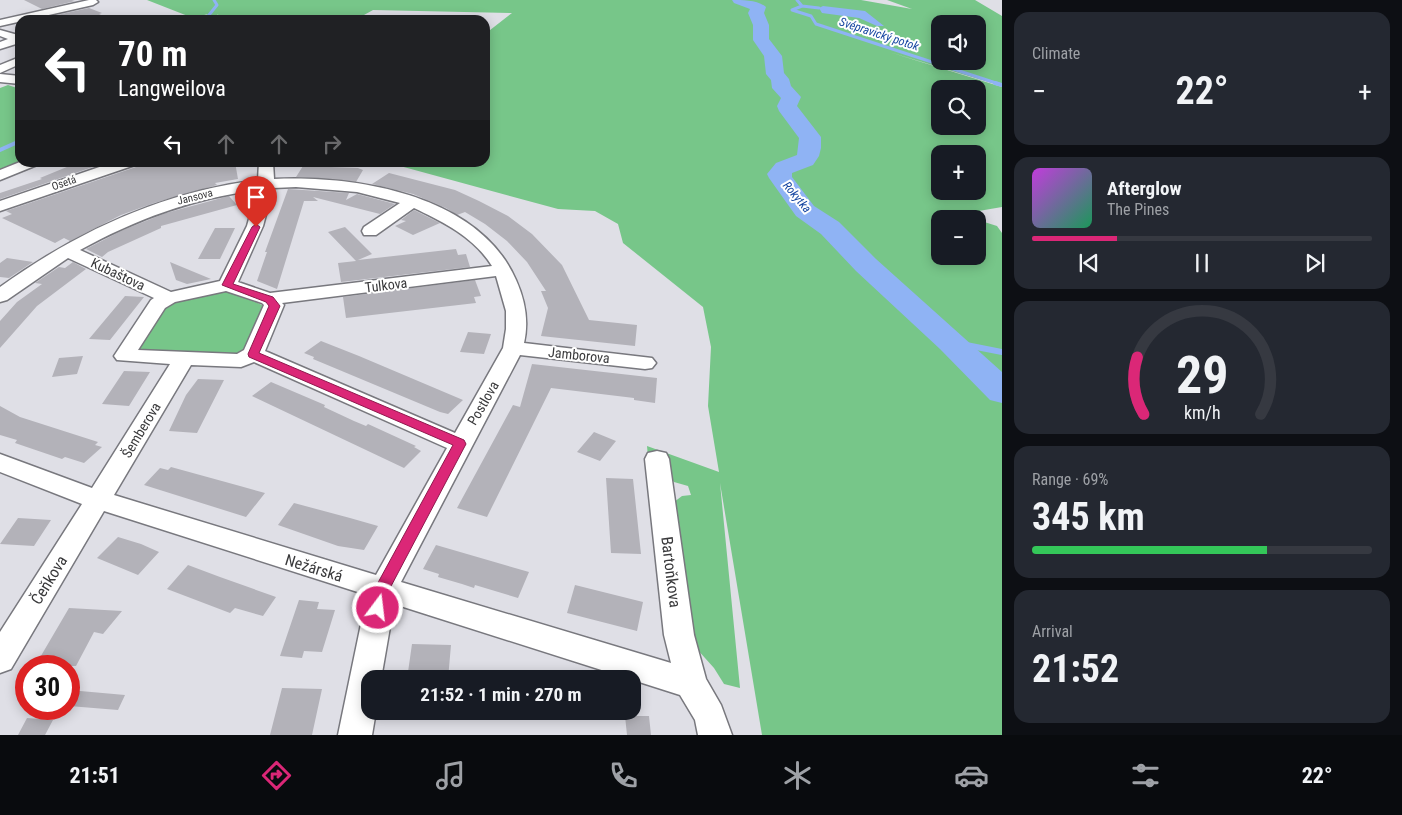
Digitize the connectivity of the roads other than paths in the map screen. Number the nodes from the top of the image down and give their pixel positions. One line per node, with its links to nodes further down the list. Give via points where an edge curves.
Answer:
1 (42, 2): 3 (street)
2 (94, 2): 3 (street)
3 (59, 9): 4 (street)
4 (35, 15)
5 (15, 20): 6 (street)
6 (0, 24)
7 (3, 34): 8 (street, via 8,38)
8 (0, 46)
9 (0, 58): 10 (street)
10 (15, 60)
11 (15, 62): 12 (street)
12 (0, 70)
13 (0, 78): 14 (street)
14 (15, 80)
15 (20, 167): 18 (street)
16 (115, 167): 21 (street, Osetá)
17 (266, 167): 19 (street)
18 (0, 175)
19 (267, 184): 20 (street, Jansova, via 306,183 361,188); 23 (street, Jansova, via 206,194 154,209 123,221); 25 (street, via 256,227)
20 (412, 202): 22 (street); 24 (street, Jansova, via 471,232 489,248)
21 (0, 206)
22 (370, 231)
23 (67, 251): 26 (street, Jansova); 27 (street, Kubaštova)
24 (503, 270): 28 (street, Tulkova); 29 (street, Jansova, via 512,290 517,317)
25 (227, 285): 27 (street); 28 (street)
26 (0, 296)
27 (168, 298): 31 (street, via 158,304 124,356)
28 (269, 300): 30 (street, via 274,306)
29 (513, 348): 32 (street, Jamborova); 33 (street, Postlova)
30 (253, 354): 31 (street, via 241,361); 33 (street)
31 (184, 359): 36 (street, Šemberova)
32 (645, 363)
33 (460, 444): 37 (street, Postlova)
34 (657, 459): 39 (street, Bartoňkova, via 679,635)
35 (0, 463): 36 (street, Nežárská)
36 (98, 500): 37 (street, Nežárská); 38 (street, Čeňkova)
37 (382, 590): 39 (street, Nežárská); 40 (street, Postlova)
38 (0, 659)
39 (691, 684): 41 (street, via 710,716)
40 (355, 735)
41 (715, 735)

